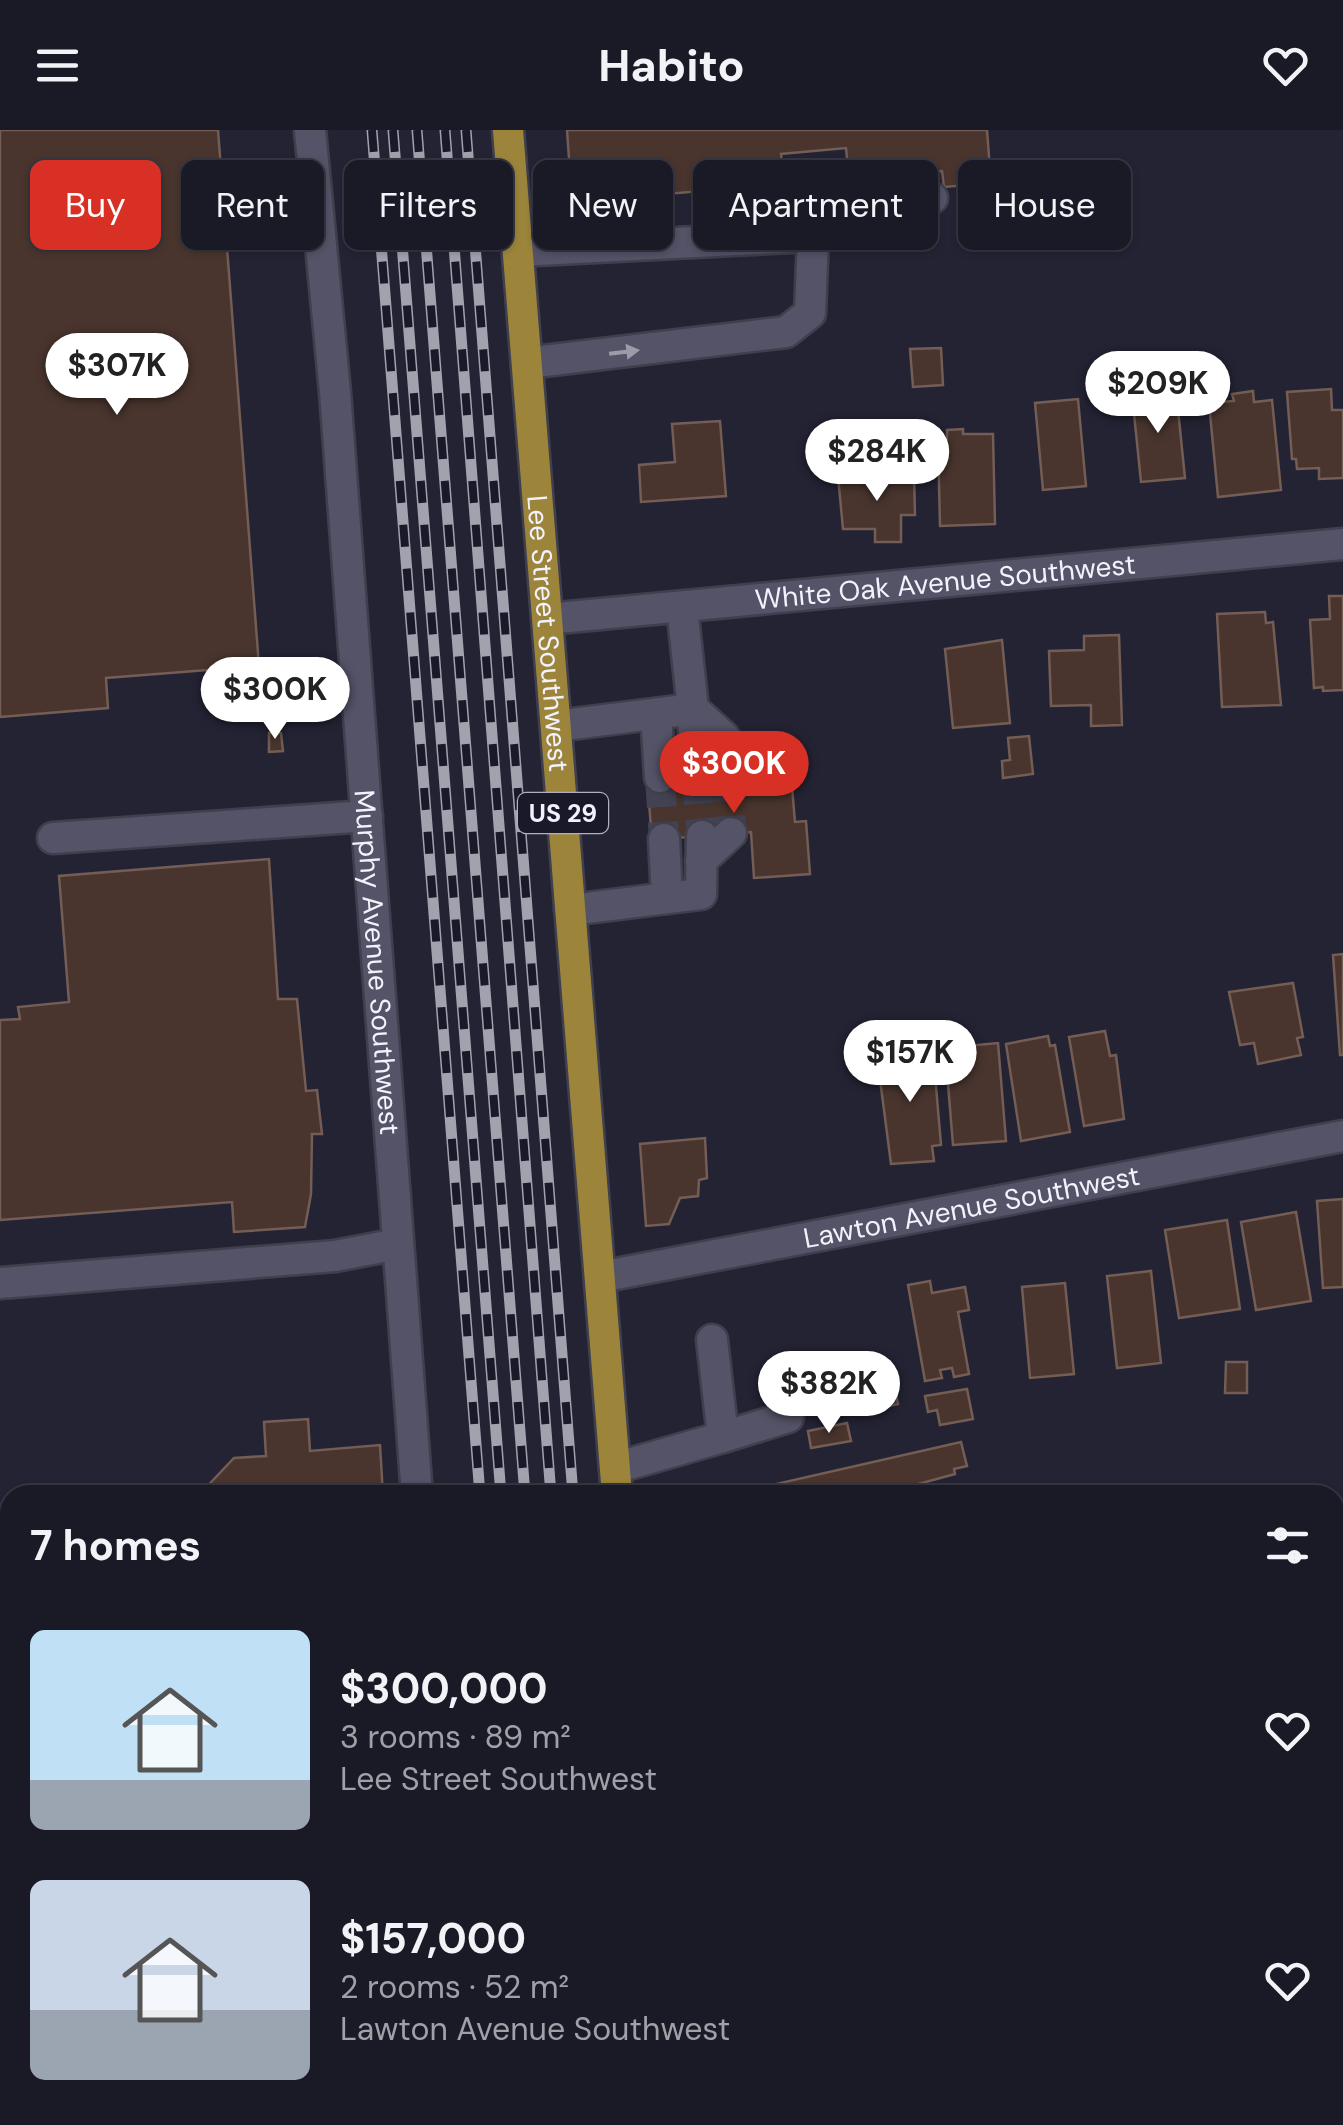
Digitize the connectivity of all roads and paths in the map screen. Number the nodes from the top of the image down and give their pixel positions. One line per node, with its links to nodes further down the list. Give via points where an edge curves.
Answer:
1 (310, 130): 16 (street, Murphy Avenue Southwest)
2 (508, 130): 4 (main road, Lee Street Southwest / US 29)
3 (693, 242): 4 (street)
4 (518, 250): 6 (main road, Lee Street Southwest / US 29)
5 (812, 250): 6 (street, one-way to 5, via 786,332 810,313)
6 (527, 363): 9 (main road, Lee Street Southwest / US 29)
7 (1343, 544): 8 (street, White Oak Avenue Southwest)
8 (682, 606): 9 (street, White Oak Avenue Southwest); 10 (street)
9 (547, 619): 12 (main road, Lee Street Southwest / US 29)
10 (693, 710): 11 (street); 13 (street, via 724,737); 14 (street)
11 (656, 714): 12 (street); 15 (street)
12 (556, 726): 21 (main road, Lee Street Southwest / US 29)
13 (728, 771)
14 (696, 774)
15 (660, 777)
16 (366, 816): 17 (street); 23 (street, Murphy Avenue Southwest)
17 (54, 838)
18 (664, 839): 20 (street)
19 (711, 843): 20 (street, via 702,894)
20 (667, 898): 21 (street)
21 (570, 910): 24 (main road, Lee Street Southwest / US 29)
22 (1343, 1136): 24 (street, Lawton Avenue Southwest)
23 (398, 1244): 25 (street, via 335,1256); 30 (street, Murphy Avenue Southwest)
24 (600, 1277): 29 (main road, Lee Street Southwest / US 29)
25 (0, 1283)
26 (712, 1340): 28 (street)
27 (788, 1417): 28 (street)
28 (723, 1436): 29 (street)
29 (616, 1482)
30 (416, 1485)

